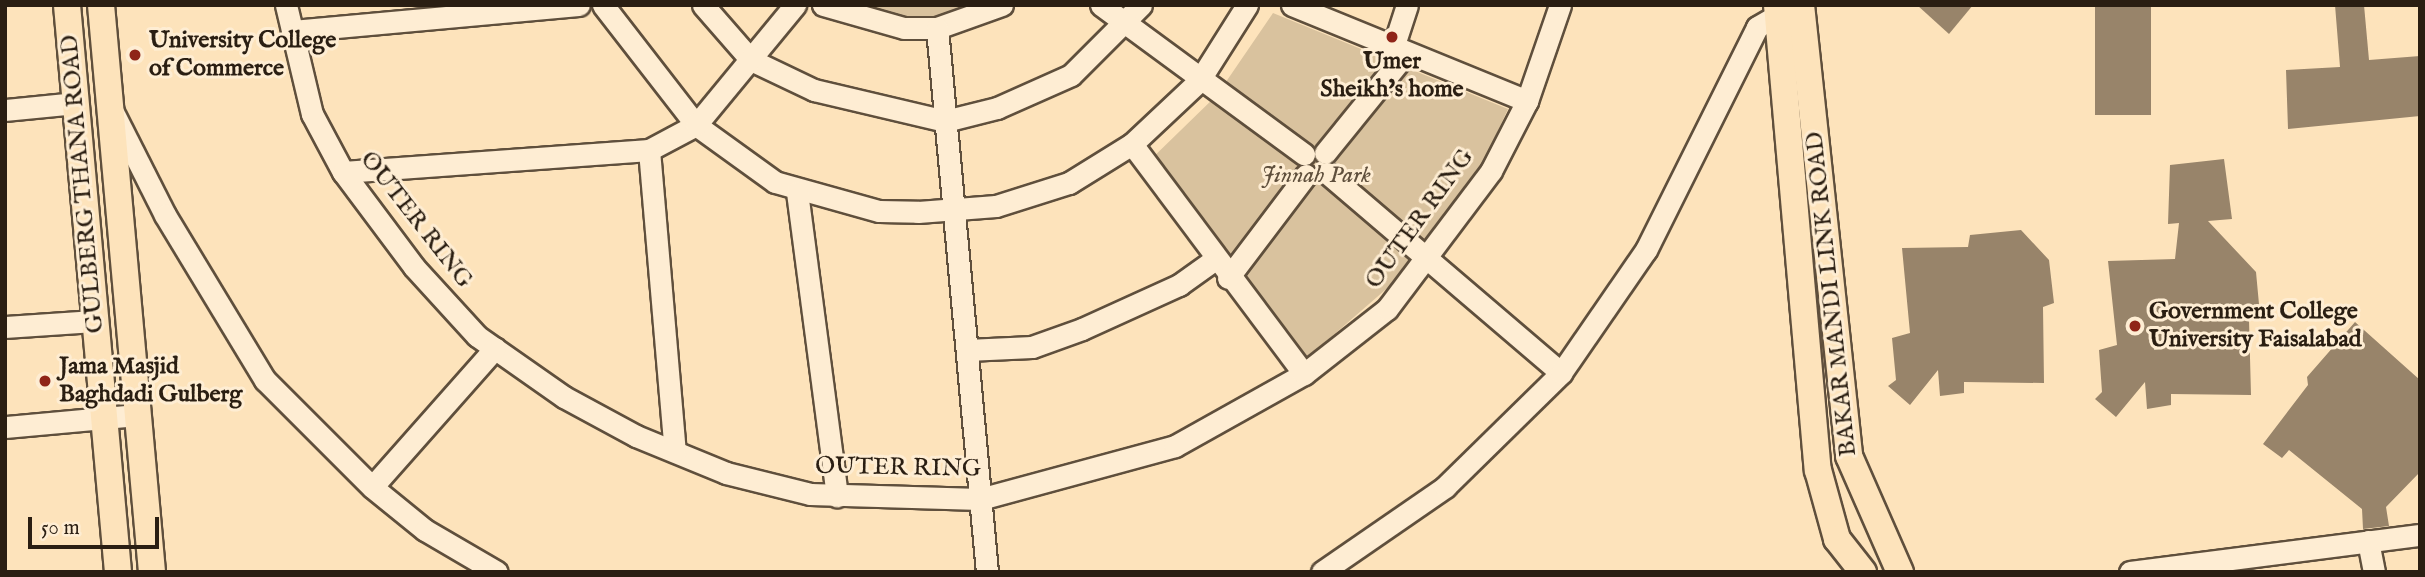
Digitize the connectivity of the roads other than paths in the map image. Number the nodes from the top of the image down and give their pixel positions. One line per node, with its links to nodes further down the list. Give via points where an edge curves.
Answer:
1 (67, 5): 24 (main road, GULBERG THANA ROAD)
2 (101, 5): 25 (main road, GULBERG THANA ROAD)
3 (286, 5): 19 (street, OUTER RING)
4 (579, 5): 19 (street)
5 (603, 5): 28 (street)
6 (703, 5): 21 (street)
7 (795, 5): 21 (street)
8 (823, 5): 18 (street, via 871,24)
9 (1002, 5): 18 (street)
10 (1101, 5): 17 (street)
11 (1140, 5): 17 (street)
12 (1247, 5): 22 (street)
13 (1293, 5): 20 (street)
14 (1407, 5): 20 (street)
15 (1560, 5): 23 (street, OUTER RING)
16 (1785, 8): 42 (street, via 1757,27 1646,250); 53 (main road, BAKAR MANDI LINK ROAD, via 1843,422 1856,482); 54 (main road, BAKAR MANDI LINK ROAD, via 1818,470 1838,539)
17 (1125, 25): 22 (street); 27 (street, via 1071,75 997,108)
18 (937, 28): 27 (street)
19 (292, 31): 32 (street, OUTER RING, via 312,114)
20 (1399, 50): 23 (street); 31 (street)
21 (751, 60): 27 (street, via 814,90); 28 (street)
22 (1199, 81): 29 (street); 31 (street)
23 (1527, 101): 36 (street, OUTER RING, via 1491,171)
24 (76, 103): 26 (street); 38 (main road, GULBERG THANA ROAD)
25 (109, 104): 44 (main road, GULBERG THANA ROAD); 48 (street, via 171,226 265,380)
26 (5, 110)
27 (945, 121): 34 (street)
28 (696, 125): 30 (street); 33 (street)
29 (1132, 144): 34 (street, via 1069,183 996,206); 35 (street)
30 (649, 150): 32 (street); 47 (street)
31 (1315, 164): 36 (street); 37 (street)
32 (343, 172): 40 (street, OUTER RING, via 414,267)
33 (797, 192): 34 (street, via 878,211); 49 (street)
34 (954, 209): 41 (street)
35 (1214, 260): 37 (street); 41 (street, via 1179,285 1082,329 1032,346)
36 (1426, 262): 42 (street); 43 (street, OUTER RING, via 1387,309)
37 (1228, 278): 43 (street)
38 (95, 321): 39 (street); 45 (main road, GULBERG THANA ROAD)
39 (5, 327)
40 (495, 348): 47 (street, OUTER RING, via 564,397); 48 (street)
41 (967, 350): 50 (street)
42 (1561, 373): 59 (street, via 1445,487)
43 (1304, 374): 50 (street, OUTER RING, via 1175,446)
44 (138, 415): 45 (street); 56 (main road, GULBERG THANA ROAD)
45 (106, 416): 46 (street); 55 (main road, GULBERG THANA ROAD)
46 (5, 427)
47 (675, 451): 49 (street, OUTER RING, via 726,473)
48 (373, 486): 57 (street, via 425,530)
49 (837, 496): 50 (street, OUTER RING)
50 (980, 499): 58 (street)
51 (2420, 535): 52 (street)
52 (2368, 541): 60 (street); 61 (street)
53 (1898, 569): 54 (main road)
54 (1859, 571)
55 (118, 572)
56 (152, 572)
57 (497, 572)
58 (987, 572)
59 (1322, 572)
60 (2130, 572)
61 (2374, 572)

